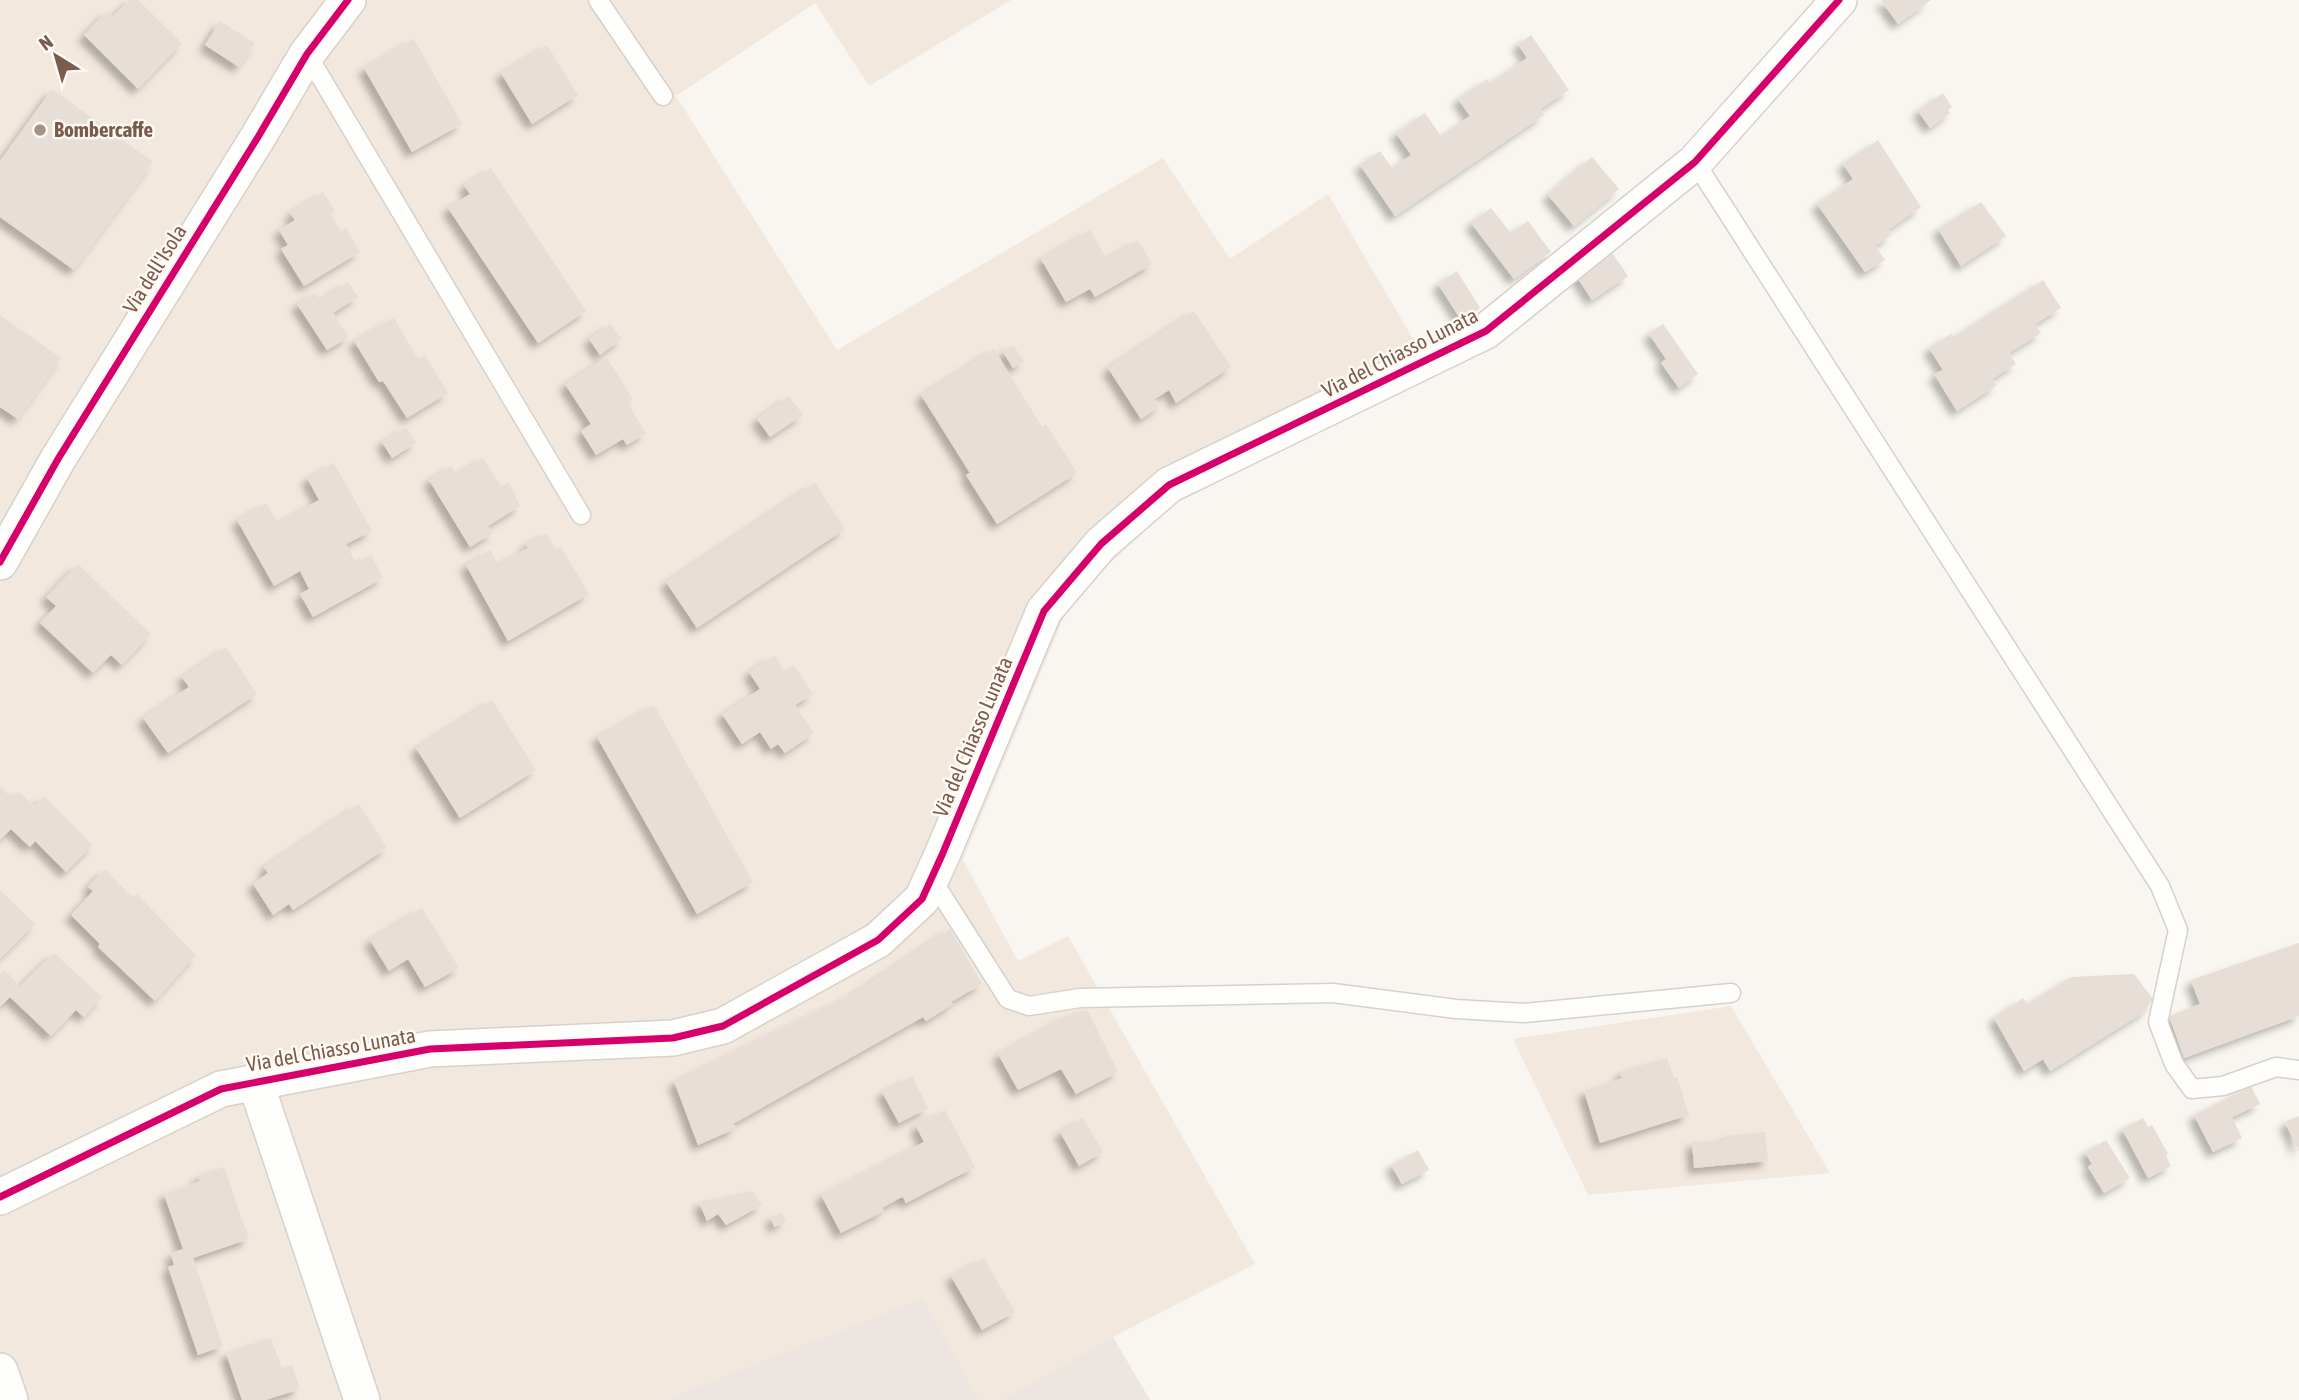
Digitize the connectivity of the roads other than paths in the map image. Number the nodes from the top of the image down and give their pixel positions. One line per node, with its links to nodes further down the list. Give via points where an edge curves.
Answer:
1 (348, 0): 4 (street, Via dell'Isola)
2 (598, 0): 5 (lane)
3 (1839, 0): 6 (street, Via del Chiasso Lunata)
4 (307, 54): 7 (lane); 8 (street, Via dell'Isola, via 58,459)
5 (663, 96)
6 (1695, 162): 9 (street, Via del Chiasso Lunata, via 1486,331 1169,485 1101,544 1044,611); 11 (lane, via 2160,886 2178,930 2158,1022 2174,1065 2192,1089 2223,1086 2276,1067)
7 (581, 515)
8 (0, 562)
9 (931, 878): 10 (lane, via 1008,999 1029,1006 1080,998 1333,993 1524,1013); 12 (street, Via del Chiasso Lunata, via 922,899 878,940 723,1026 673,1038 430,1049)
10 (1731, 993)
11 (2299, 1070)
12 (255, 1081): 13 (street, Via del Chiasso Lunata, via 221,1088); 16 (street, Via del Chiasso Lunata)
13 (0, 1197)
14 (0, 1371): 15 (street)
15 (10, 1400)
16 (362, 1400)

